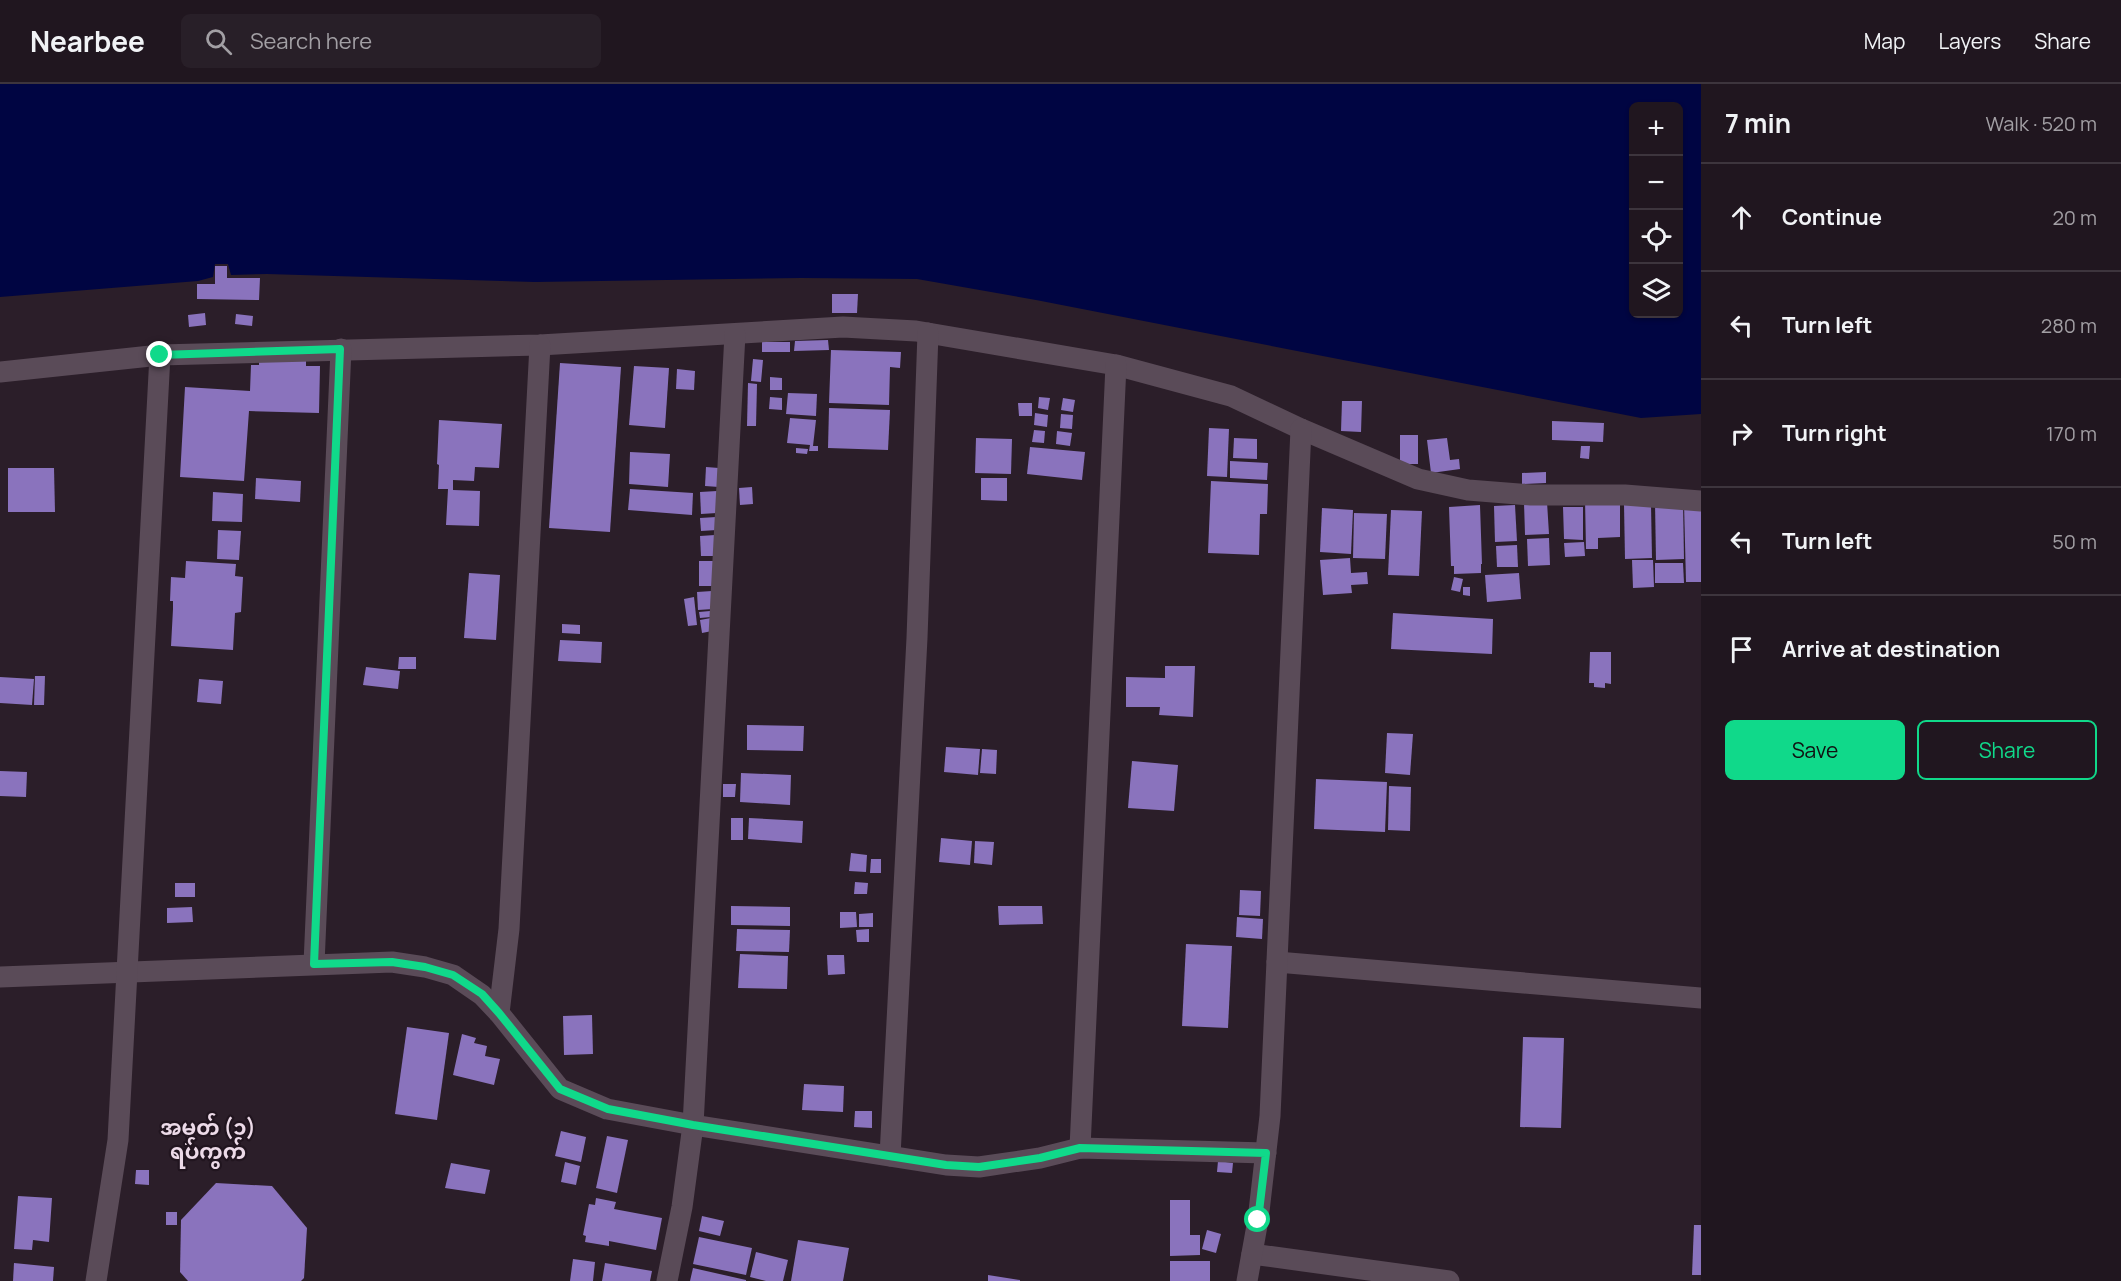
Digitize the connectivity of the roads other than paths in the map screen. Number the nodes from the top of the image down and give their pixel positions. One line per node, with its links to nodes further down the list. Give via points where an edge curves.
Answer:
1 (928, 333): 2 (street, via 843,327); 6 (street); 19 (street, via 917,638)
2 (735, 334): 3 (street); 16 (street)
3 (540, 345): 4 (street); 15 (street, via 509,929)
4 (340, 349): 5 (street); 11 (street)
5 (160, 355): 7 (street); 12 (street)
6 (1116, 365): 8 (street, via 1231,396); 17 (street)
7 (0, 372)
8 (1301, 429): 9 (street, via 1418,479 1468,490); 10 (street)
9 (1701, 501)
10 (1277, 962): 14 (street); 18 (street)
11 (314, 964): 12 (street); 15 (street, via 392,962 425,967 453,975 482,994)
12 (128, 970): 13 (street); 21 (street, via 118,1140)
13 (0, 977)
14 (1701, 998)
15 (499, 1013): 16 (street, via 560,1089 608,1109)
16 (693, 1125): 19 (street); 22 (street)
17 (1080, 1148): 18 (street); 19 (street, via 979,1167)
18 (1266, 1153): 20 (street)
19 (890, 1156)
20 (1252, 1254): 23 (street); 24 (street)
21 (96, 1281)
22 (667, 1281)
23 (1247, 1281)
24 (1449, 1281)

